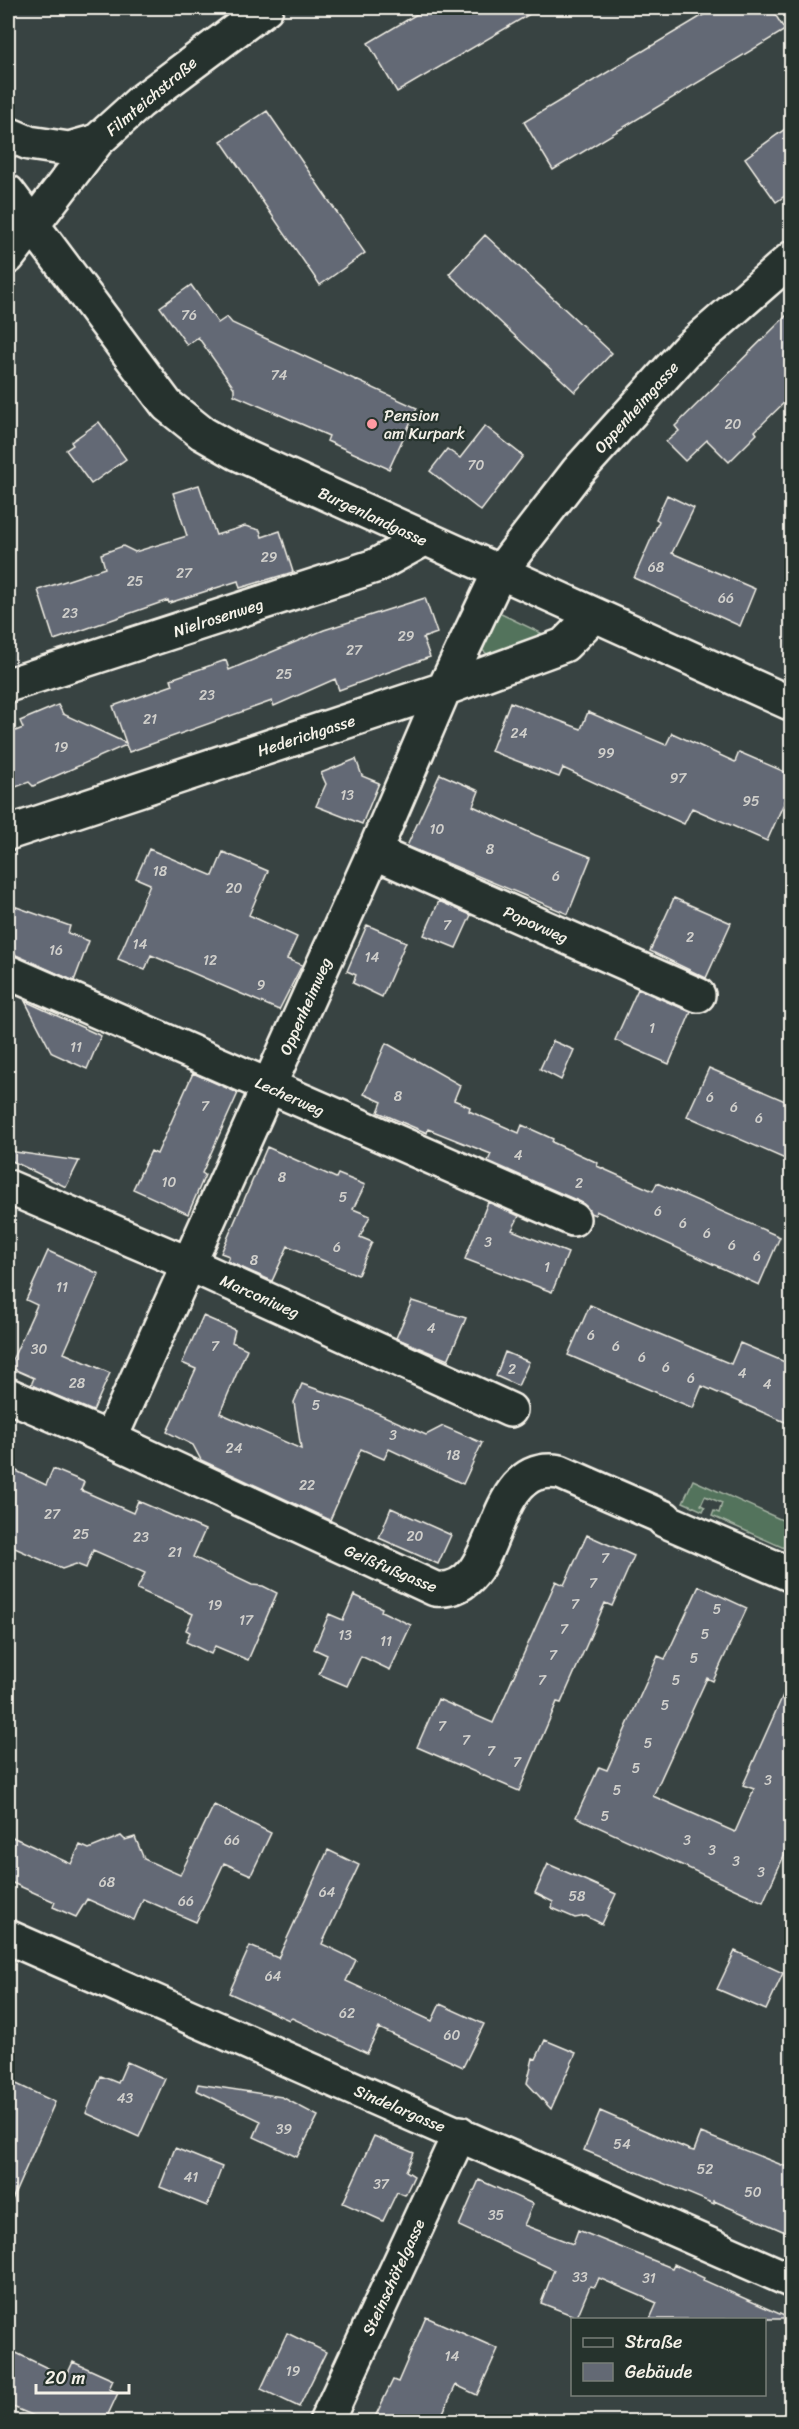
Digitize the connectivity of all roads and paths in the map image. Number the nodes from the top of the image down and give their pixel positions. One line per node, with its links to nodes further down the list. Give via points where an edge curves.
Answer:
1 (266, 8): 3 (street, Filmteichstraße, via 140,102)
2 (8, 134): 3 (street, via 28,143 69,149)
3 (97, 141): 5 (street, Filmteichstraße)
4 (8, 192): 5 (street, Burgenlandgasse)
5 (33, 226): 6 (street, Filmteichstraße); 8 (street, Burgenlandgasse, via 149,383 183,420 237,453)
6 (8, 257)
7 (792, 258): 9 (street, Oppenheimgasse, via 687,350 578,471)
8 (424, 539): 9 (street, Burgenlandgasse); 11 (street, Nielrosenweg, via 375,566)
9 (499, 573): 10 (street, Burgenlandgasse); 12 (street, Oppenheimweg)
10 (593, 616): 12 (street, Hederichgasse, via 564,645); 13 (street, Burgenlandgasse)
11 (8, 684)
12 (444, 689): 14 (street, Hederichgasse); 15 (street, Oppenheimweg)
13 (792, 704)
14 (8, 833)
15 (374, 852): 17 (street, Popovweg); 18 (street, Oppenheimweg)
16 (8, 972): 18 (street, Lecherweg)
17 (698, 995)
18 (269, 1087): 20 (street, Lecherweg); 21 (street, Oppenheimweg)
19 (8, 1186): 21 (street, Marconiweg)
20 (573, 1219)
21 (189, 1264): 23 (street, Marconiweg); 24 (street, Oppenheimweg)
22 (8, 1395): 24 (street, Geißfußgasse)
23 (510, 1410)
24 (110, 1439): 25 (street, Geißfußgasse, via 435,1589 446,1590 466,1581 511,1493 530,1476 550,1470)
25 (792, 1575)
26 (8, 1937): 27 (street, Sindelargasse)
27 (460, 2133): 28 (street, Sindelargasse); 29 (street, Steinschötelgasse)
28 (792, 2281)
29 (326, 2421)

